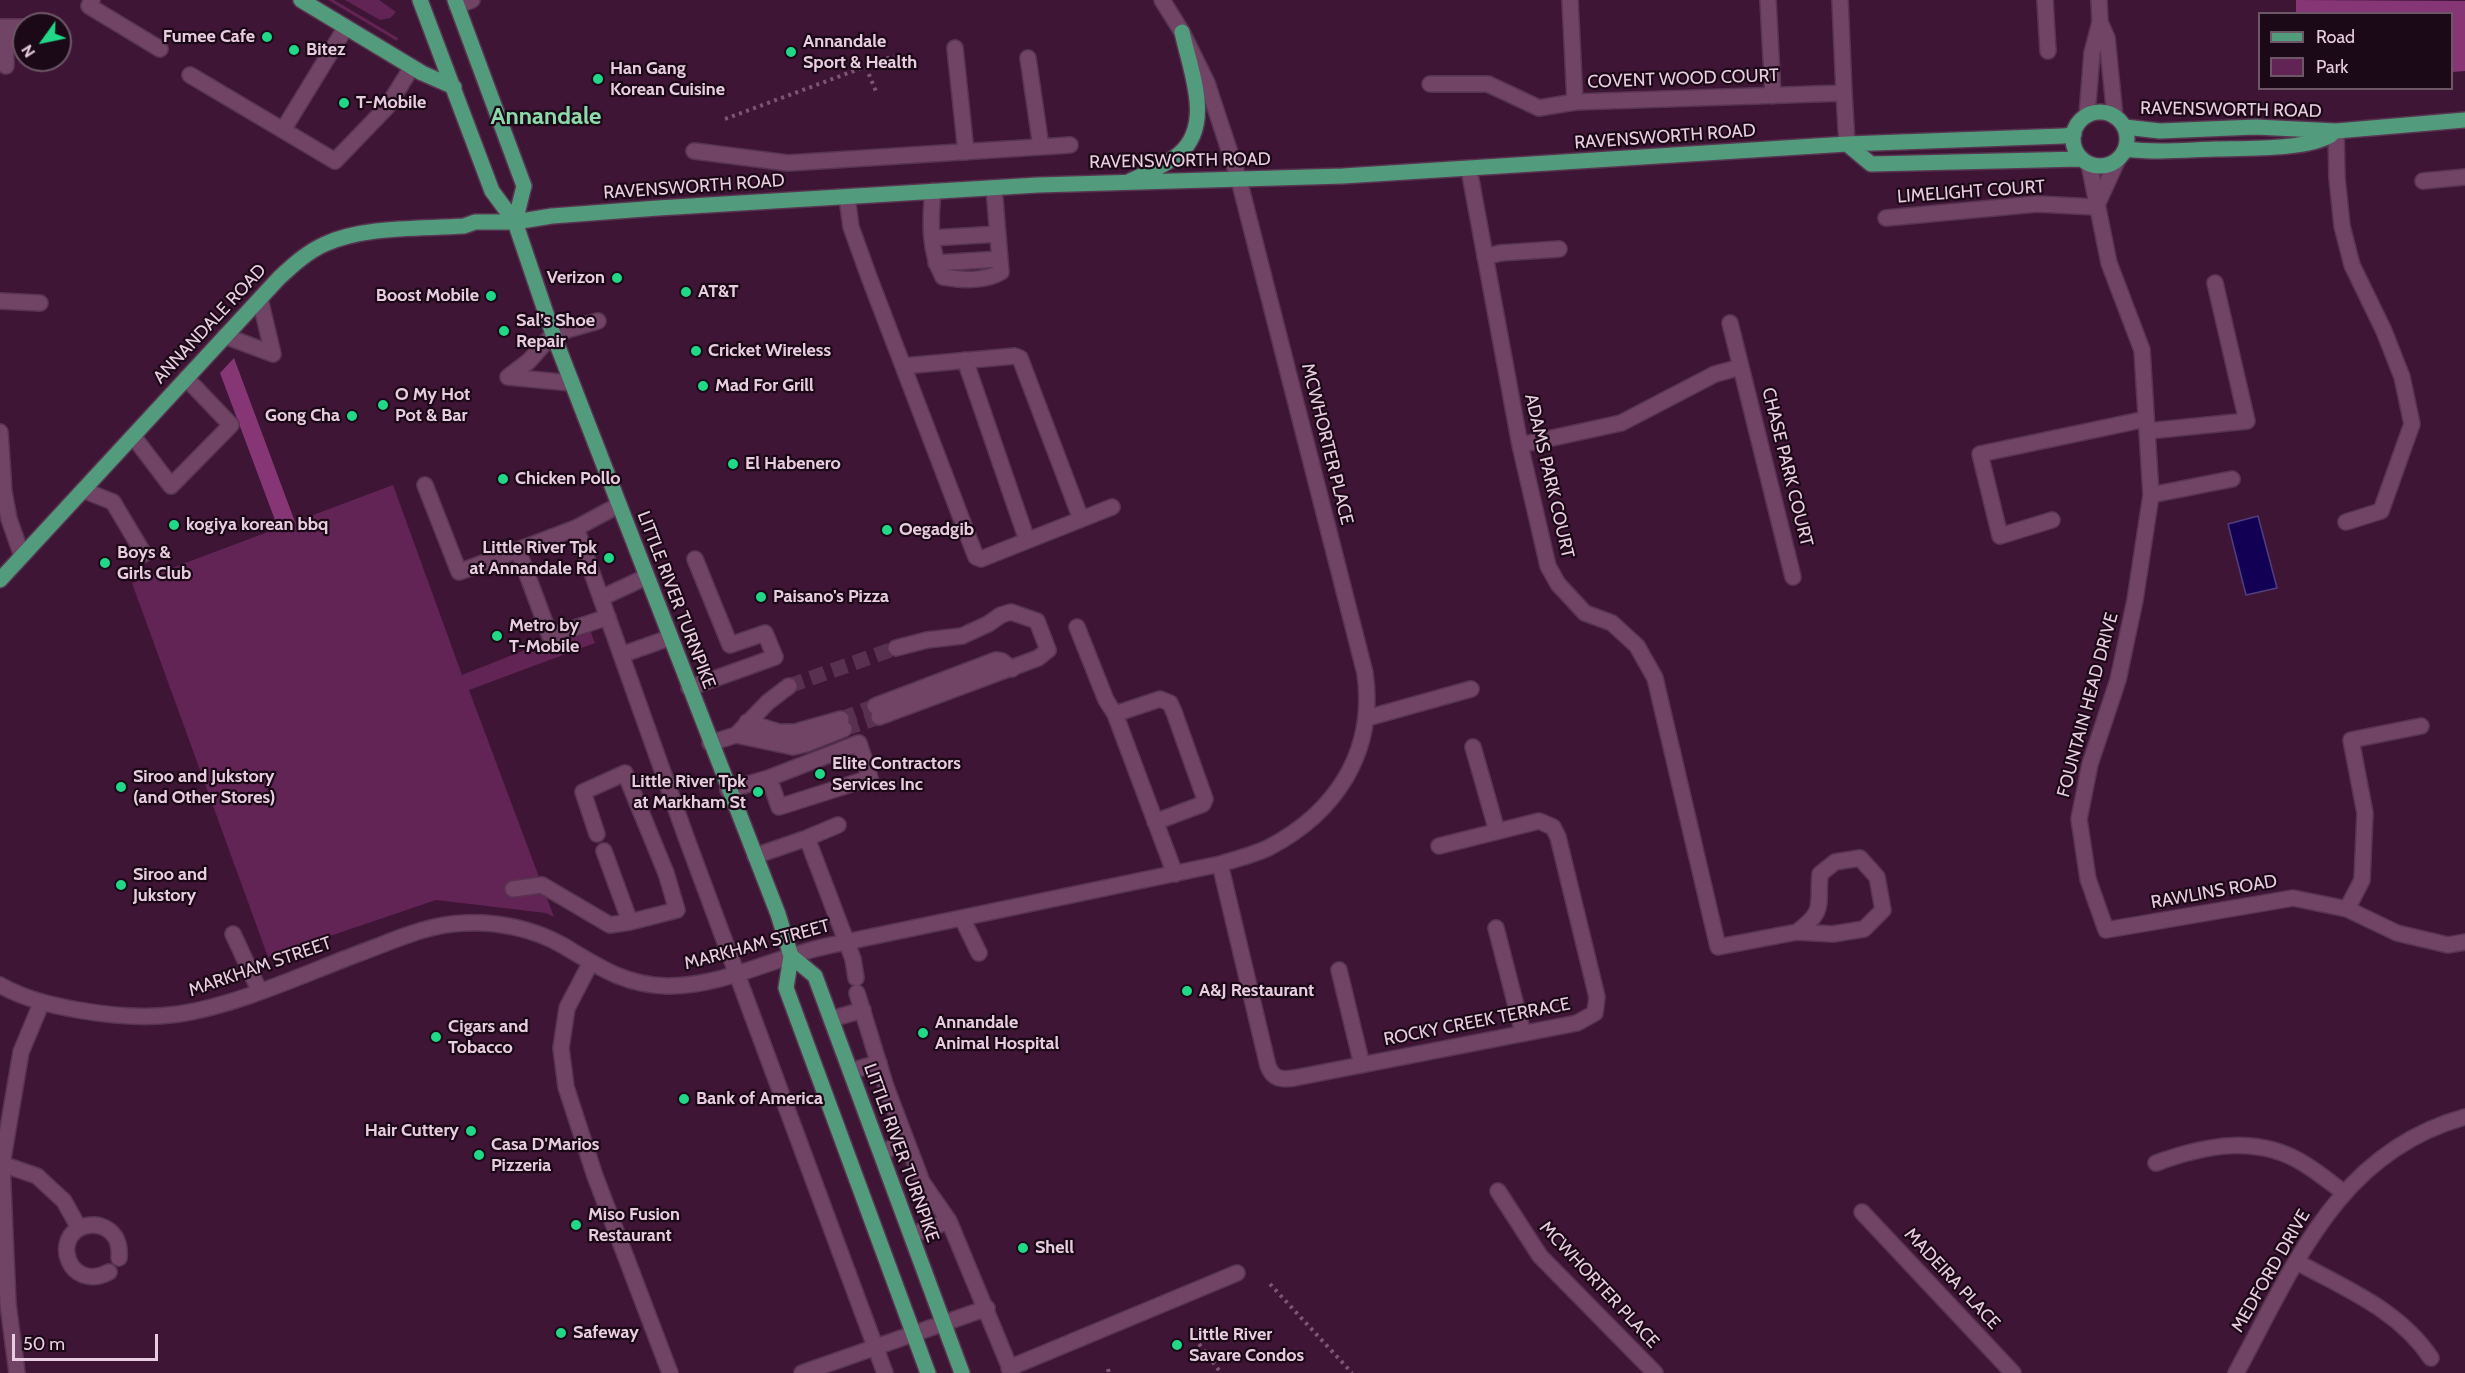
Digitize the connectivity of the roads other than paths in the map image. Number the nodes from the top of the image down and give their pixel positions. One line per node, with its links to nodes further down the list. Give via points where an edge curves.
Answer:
1 (92, 0): 17 (street, via 89,6)
2 (301, 0): 14 (main road)
3 (420, 0): 24 (main road, LITTLE RIVER TURNPIKE)
4 (472, 0): 11 (street)
5 (1162, 0): 15 (street, MCWHORTER PLACE)
6 (1570, 0): 27 (street, COVENT WOOD COURT)
7 (1768, 0): 26 (street)
8 (1840, 0): 25 (street)
9 (2045, 0): 18 (street)
10 (2099, 0): 12 (street)
11 (456, 3): 51 (main road, via 524,186)
12 (2100, 22): 28 (street, via 2092,53); 30 (street, via 2107,38)
13 (3, 27): 20 (street)
14 (346, 27): 21 (main road); 31 (street)
15 (1182, 32): 43 (street, MCWHORTER PLACE, via 1207,83); 45 (main road, via 1198,106 1197,129 1190,144 1178,155)
16 (956, 48): 38 (street)
17 (160, 49)
18 (2048, 51)
19 (1028, 58): 36 (street)
20 (6, 66)
21 (412, 67): 24 (main road); 31 (street, via 387,107 334,160)
22 (190, 75): 31 (street)
23 (1430, 84): 27 (street, via 1488,84 1539,108)
24 (454, 87): 51 (main road, LITTLE RIVER TURNPIKE, via 492,191)
25 (1844, 93): 26 (street, COVENT WOOD COURT); 34 (street)
26 (1773, 96): 27 (street, COVENT WOOD COURT)
27 (1575, 102)
28 (2087, 115): 30 (main road, RAVENSWORTH ROAD, via 2106,113); 33 (main road)
29 (2465, 120): 32 (main road, RAVENSWORTH ROAD)
30 (2120, 122): 32 (main road, RAVENSWORTH ROAD, via 2160,131 2256,127); 39 (main road, RAVENSWORTH ROAD, via 2127,142)
31 (283, 130)
32 (2336, 131): 39 (main road, RAVENSWORTH ROAD, via 2326,137 2269,147); 83 (street, via 2342,226 2352,265 2402,376 2412,424 2381,511)
33 (2074, 134): 34 (main road, RAVENSWORTH ROAD); 40 (main road, via 2074,149)
34 (1847, 144): 40 (main road, RAVENSWORTH ROAD, via 1872,164); 41 (main road, RAVENSWORTH ROAD)
35 (1070, 145): 36 (street)
36 (1041, 147): 38 (street)
37 (694, 151): 38 (street, via 788,163)
38 (966, 152)
39 (2121, 155): 40 (main road, RAVENSWORTH ROAD, via 2103,166); 49 (street)
40 (2085, 161): 49 (street, FOUNTAIN HEAD DRIVE)
41 (1469, 169): 43 (main road, RAVENSWORTH ROAD); 55 (street, ADAMS PARK COURT)
42 (2465, 177): 44 (street)
43 (1239, 180): 45 (main road, RAVENSWORTH ROAD); 104 (street, MCWHORTER PLACE, via 1365,672)
44 (2423, 180)
45 (1125, 183): 46 (main road, RAVENSWORTH ROAD)
46 (994, 188): 47 (main road, RAVENSWORTH ROAD); 52 (street)
47 (933, 191): 48 (main road, RAVENSWORTH ROAD); 53 (street)
48 (848, 197): 51 (main road, RAVENSWORTH ROAD, via 552,216); 65 (street, via 851,227)
49 (2096, 207): 50 (street, LIMELIGHT COURT, via 2037,204); 69 (street, FOUNTAIN HEAD DRIVE, via 2109,263 2142,350)
50 (1886, 218)
51 (515, 222): 57 (main road, ANNANDALE ROAD, via 475,222 342,238 300,259); 62 (main road, LITTLE RIVER TURNPIKE)
52 (998, 234): 53 (street); 53 (street, via 1001,272 993,277 962,280 943,278)
53 (932, 238)
54 (1559, 249): 55 (street)
55 (1485, 257): 72 (street, ADAMS PARK COURT)
56 (2215, 283): 69 (street, via 2247,421)
57 (260, 298): 63 (main road, ANNANDALE ROAD); 63 (street, via 273,354)
58 (0, 301): 59 (street)
59 (40, 303)
60 (598, 321): 62 (street)
61 (1730, 323): 66 (street, CHASE PARK COURT)
62 (553, 334): 68 (main road, LITTLE RIVER TURNPIKE); 68 (street, via 508,377)
63 (225, 336): 67 (main road, ANNANDALE ROAD)
64 (964, 360): 65 (street); 80 (street, via 1020,358); 85 (street)
65 (903, 366): 85 (street, via 976,557 981,559)
66 (1741, 367): 72 (street, via 1715,374 1621,423); 91 (street, CHASE PARK COURT)
67 (186, 378): 71 (main road, ANNANDALE ROAD); 71 (street, via 231,425 171,486)
68 (571, 383): 78 (main road, LITTLE RIVER TURNPIKE)
69 (2147, 425): 77 (street, FOUNTAIN HEAD DRIVE); 82 (street, via 1980,454 2000,536)
70 (0, 432): 73 (street)
71 (133, 436): 76 (main road, ANNANDALE ROAD)
72 (1520, 445): 128 (street, ADAMS PARK COURT, via 1548,566 1558,584 1585,613 1612,623 1637,646 1655,678 1718,947)
73 (2, 477): 81 (street)
74 (2232, 479): 77 (street)
75 (425, 485): 86 (street, via 459,572)
76 (83, 490): 87 (street, via 113,502); 88 (main road, ANNANDALE ROAD)
77 (2151, 495): 127 (street, FOUNTAIN HEAD DRIVE, via 2118,680 2090,764 2079,819 2088,879)
78 (619, 505): 84 (street); 90 (main road, LITTLE RIVER TURNPIKE)
79 (1112, 507): 80 (street)
80 (1081, 519): 85 (street)
81 (5, 520): 88 (street)
82 (2052, 520)
83 (2346, 522)
84 (576, 528): 86 (street); 93 (street)
85 (1028, 540)
86 (518, 550): 94 (street, via 550,636)
87 (144, 554)
88 (22, 556): 92 (main road, ANNANDALE ROAD)
89 (696, 559): 100 (street, via 730,645 765,633 775,657)
90 (646, 577): 93 (street); 96 (main road, LITTLE RIVER TURNPIKE)
91 (1793, 577)
92 (0, 580)
93 (601, 598): 94 (street)
94 (608, 617): 98 (street)
95 (1077, 627): 103 (street)
96 (669, 638): 98 (street); 100 (main road, LITTLE RIVER TURNPIKE)
97 (896, 648): 102 (street, via 962,636 1001,615 1020,614 1037,621 1048,650 1012,669 996,660)
98 (621, 655): 136 (street)
99 (789, 686): 105 (street)
100 (689, 688): 108 (main road, LITTLE RIVER TURNPIKE)
101 (1472, 689): 104 (street)
102 (877, 712)
103 (1114, 714): 112 (street); 112 (street, via 1160,699 1170,703 1174,712 1205,799 1203,804)
104 (1367, 718): 120 (street, MARKHAM STREET, via 1356,759 1328,803 1267,848)
105 (747, 722): 107 (street); 107 (street, via 778,732 842,724 793,747)
106 (2421, 726): 123 (street, via 2351,740 2365,813 2362,880)
107 (736, 735): 108 (street)
108 (710, 743): 111 (main road, LITTLE RIVER TURNPIKE)
109 (1473, 747): 114 (street)
110 (769, 778): 110 (street, via 779,807 870,778 859,743); 111 (street)
111 (728, 790): 119 (main road, LITTLE RIVER TURNPIKE)
112 (1155, 822): 121 (street)
113 (838, 825): 116 (street)
114 (1497, 831): 117 (street, ROCKY CREEK TERRACE); 144 (street, ROCKY CREEK TERRACE, via 1539,821 1553,827 1597,997 1595,1013 1585,1020)
115 (597, 834): 125 (street, via 583,792 625,773 677,910)
116 (807, 838): 119 (street); 130 (street)
117 (1439, 846)
118 (604, 850): 125 (street)
119 (754, 856): 133 (main road, LITTLE RIVER TURNPIKE)
120 (1220, 864): 121 (street, MARKHAM STREET); 146 (street, ROCKY CREEK TERRACE, via 1273,1076 1287,1079)
121 (1175, 874): 124 (street, MARKHAM STREET)
122 (513, 890): 125 (street, via 542,885 610,925)
123 (2347, 909): 127 (street, RAWLINS ROAD, via 2293,898); 131 (street, RAWLINS ROAD, via 2397,933 2448,945)
124 (962, 918): 130 (street, MARKHAM STREET); 132 (street)
125 (630, 922)
126 (1496, 928): 144 (street)
127 (2106, 930)
128 (1797, 932): 128 (street, ADAMS PARK COURT, via 1833,934 1864,929 1882,910 1877,877 1860,858 1835,862 1820,874 1819,909 1814,919)
129 (233, 934): 139 (street)
130 (846, 942): 133 (street, MARKHAM STREET); 137 (street)
131 (2465, 942)
132 (979, 953)
133 (791, 956): 136 (street, MARKHAM STREET); 143 (main road, LITTLE RIVER TURNPIKE, via 816,976); 165 (main road, LITTLE RIVER TURNPIKE, via 786,988)
134 (590, 964): 136 (street, MARKHAM STREET, via 635,982 666,986 696,985); 139 (street, MARKHAM STREET, via 534,932 464,922 414,933); 170 (street, via 567,1008 561,1048 566,1087 595,1176)
135 (1339, 970): 146 (street)
136 (736, 973): 166 (street)
137 (855, 978)
138 (0, 985): 141 (street, MARKHAM STREET)
139 (259, 990): 141 (street, MARKHAM STREET, via 180,1014 143,1017)
140 (857, 993): 142 (street)
141 (41, 1004): 152 (street, via 21,1052)
142 (862, 1010): 143 (street); 145 (street)
143 (831, 1019): 147 (main road, LITTLE RIVER TURNPIKE)
144 (1523, 1033): 146 (street, ROCKY CREEK TERRACE)
145 (879, 1063): 147 (street); 149 (street)
146 (1362, 1065)
147 (850, 1071): 150 (main road, LITTLE RIVER TURNPIKE)
148 (2465, 1117): 154 (street, MEDFORD DRIVE, via 2408,1141 2364,1171)
149 (907, 1142): 150 (street); 156 (street, via 922,1182)
150 (880, 1152): 158 (main road, LITTLE RIVER TURNPIKE)
151 (2156, 1163): 154 (street, via 2211,1146 2255,1146 2305,1164)
152 (2, 1164): 157 (street, via 37,1176 64,1201); 169 (street, via 8,1304)
153 (1498, 1191): 175 (street, MCWHORTER PLACE, via 1540,1256)
154 (2343, 1192): 160 (street, MEDFORD DRIVE, via 2315,1228)
155 (1862, 1212): 176 (street, MADEIRA PLACE)
156 (949, 1221): 158 (street); 163 (street)
157 (79, 1228): 159 (street, via 96,1225 112,1233); 161 (street, via 66,1250 71,1266 93,1278)
158 (911, 1235): 164 (main road, LITTLE RIVER TURNPIKE)
159 (119, 1258)
160 (2297, 1262): 167 (street, via 2387,1311); 177 (street, MEDFORD DRIVE)
161 (109, 1272)
162 (1237, 1273): 168 (street)
163 (987, 1308): 164 (street); 168 (street)
164 (943, 1324): 165 (street); 174 (main road, LITTLE RIVER TURNPIKE)
165 (913, 1335): 166 (street); 173 (main road, LITTLE RIVER TURNPIKE)
166 (876, 1349): 171 (street); 172 (street)
167 (2431, 1358)
168 (1011, 1370)
169 (17, 1373)
170 (670, 1373)
171 (802, 1373)
172 (885, 1373)
173 (928, 1373)
174 (962, 1373)
175 (1655, 1373)
176 (2013, 1373)
177 (2236, 1373)

